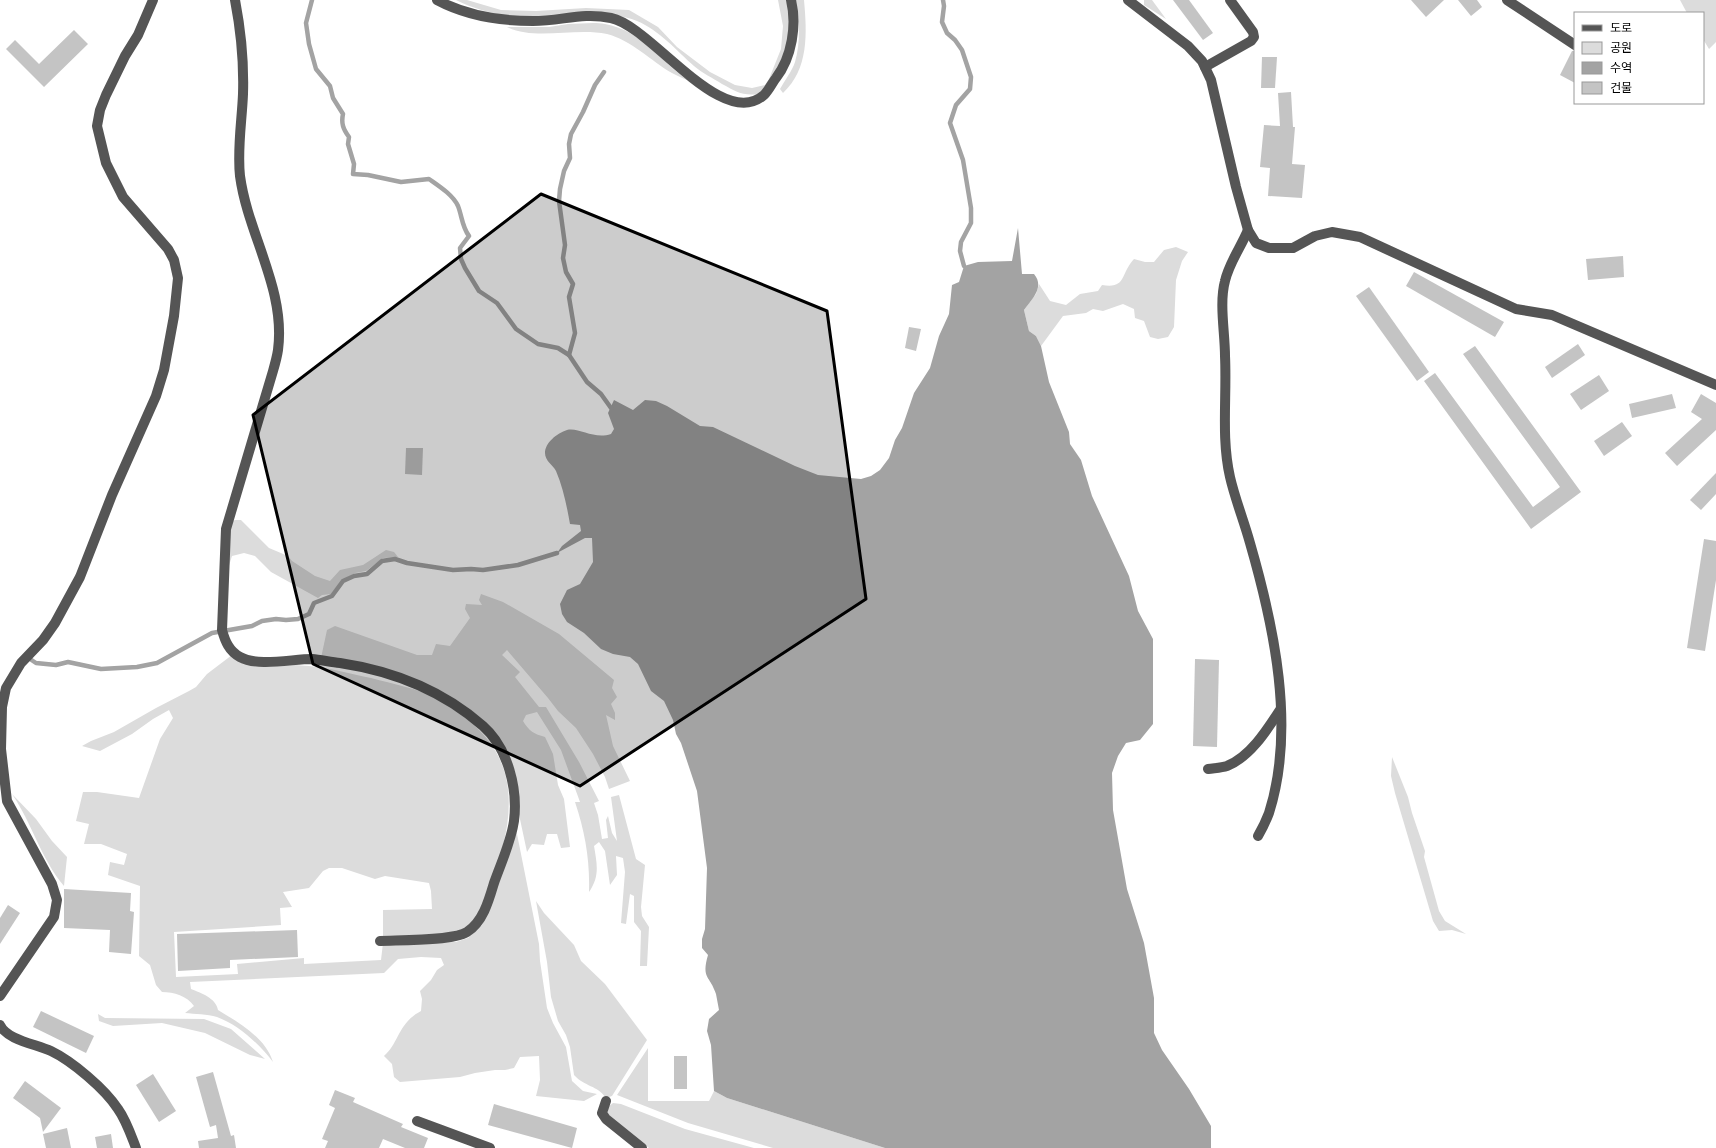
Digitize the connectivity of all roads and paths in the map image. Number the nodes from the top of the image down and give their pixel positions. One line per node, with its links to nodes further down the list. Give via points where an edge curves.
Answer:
1 (153, 0): 12 (street, via 106,95 97,126 106,162 123,197 168,248 174,260 178,294 164,370 146,421 112,495 80,577 55,623 43,640 20,663 6,688)
2 (235, 0): 16 (street, via 244,69 240,174 274,295 279,331 274,371 226,529 222,630 225,642 240,657 255,661 314,659 354,665 397,676 424,687 445,698 483,726 508,762 512,784 514,821 482,915 475,926 458,937)
3 (437, 0): 4 (street, via 452,8 489,19 534,21 592,15 613,19 629,25 709,90 735,103 749,103 763,95 780,73 788,56 792,38 794,9)
4 (791, 0)
5 (1128, 0): 9 (street, via 1188,46)
6 (1230, 0): 9 (street, via 1254,37 1252,41)
7 (1507, 0): 8 (street)
8 (1574, 44)
9 (1205, 67): 10 (street, via 1219,110)
10 (1248, 230): 11 (street, via 1256,243 1269,248 1293,248 1315,236 1332,232 1360,237 1516,308 1552,315); 13 (street, via 1224,282 1225,451 1269,621 1277,666)
11 (1716, 385)
12 (1, 707): 17 (street, via 1,749 7,801 52,884 57,900 54,917)
13 (1280, 710): 14 (street, via 1238,760 1226,766); 15 (street, via 1278,776 1268,815)
14 (1208, 769)
15 (1258, 836)
16 (380, 941)
17 (0, 996)
18 (0, 1025): 21 (street, via 18,1040 51,1052 84,1074 102,1090 118,1109)
19 (606, 1101): 23 (street, via 602,1113 606,1119)
20 (417, 1121): 22 (street)
21 (136, 1148)
22 (490, 1148)
23 (642, 1148)

